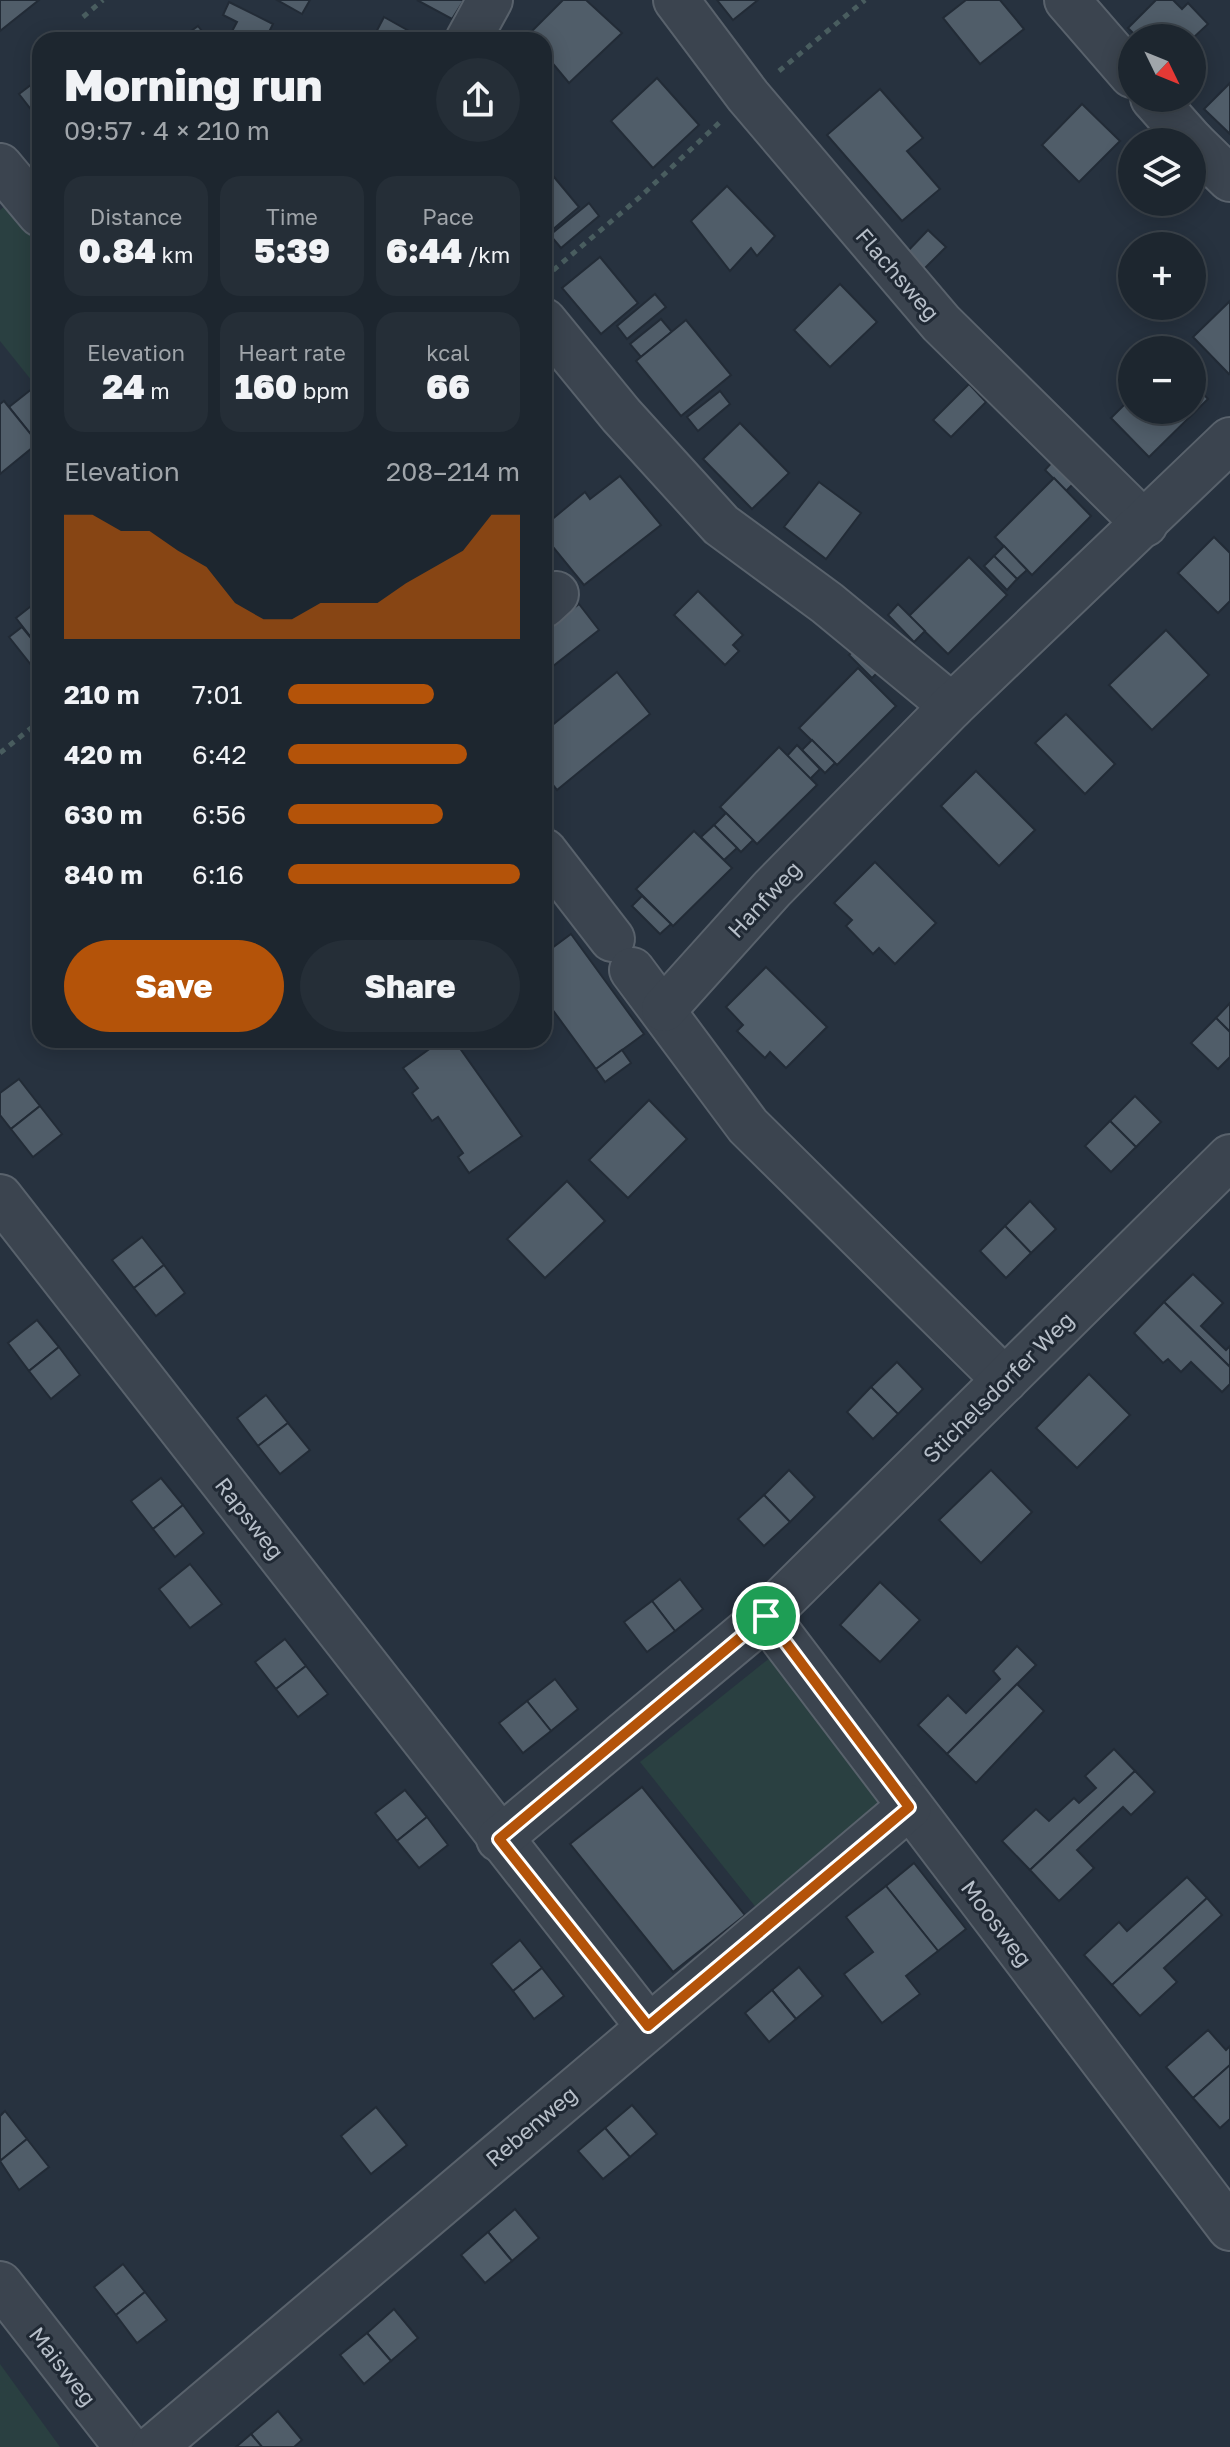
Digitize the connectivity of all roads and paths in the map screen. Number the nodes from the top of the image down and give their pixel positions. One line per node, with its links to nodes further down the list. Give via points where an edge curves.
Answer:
1 (103, 0): 6 (path)
2 (490, 0): 7 (street)
3 (676, 0): 9 (street, Flachsweg)
4 (865, 0): 9 (path)
5 (1067, 0): 8 (street)
6 (83, 17)
7 (472, 32)
8 (1118, 59)
9 (748, 96): 16 (path); 19 (street, Flachsweg, via 941,323)
10 (1165, 112): 11 (street)
11 (1180, 128)
12 (1206, 156): 14 (street)
13 (0, 166): 15 (street)
14 (1230, 179)
15 (32, 204)
16 (552, 271)
17 (552, 331): 20 (street, via 721,525)
18 (1230, 440): 19 (street, Hanfweg)
19 (1145, 524): 20 (street, Hanfweg)
20 (952, 706): 24 (street, Hanfweg, via 772,889)
21 (32, 727): 22 (path)
22 (0, 753)
23 (552, 862): 24 (street)
24 (664, 1009): 27 (street, via 748,1126)
25 (1230, 1157): 27 (street, Stichelsdorfer Weg)
26 (0, 1197): 30 (street, Rapsweg)
27 (1005, 1380): 28 (street, Stichelsdorfer Weg)
28 (766, 1616): 29 (street, Moosweg); 30 (street)
29 (909, 1807): 31 (street, Rebenweg); 32 (street, Moosweg)
30 (499, 1839): 31 (street, Rapsweg)
31 (648, 2026): 35 (street, Rebenweg)
32 (1230, 2228)
33 (0, 2284): 34 (street, Maisweg)
34 (127, 2447)
35 (154, 2447)

